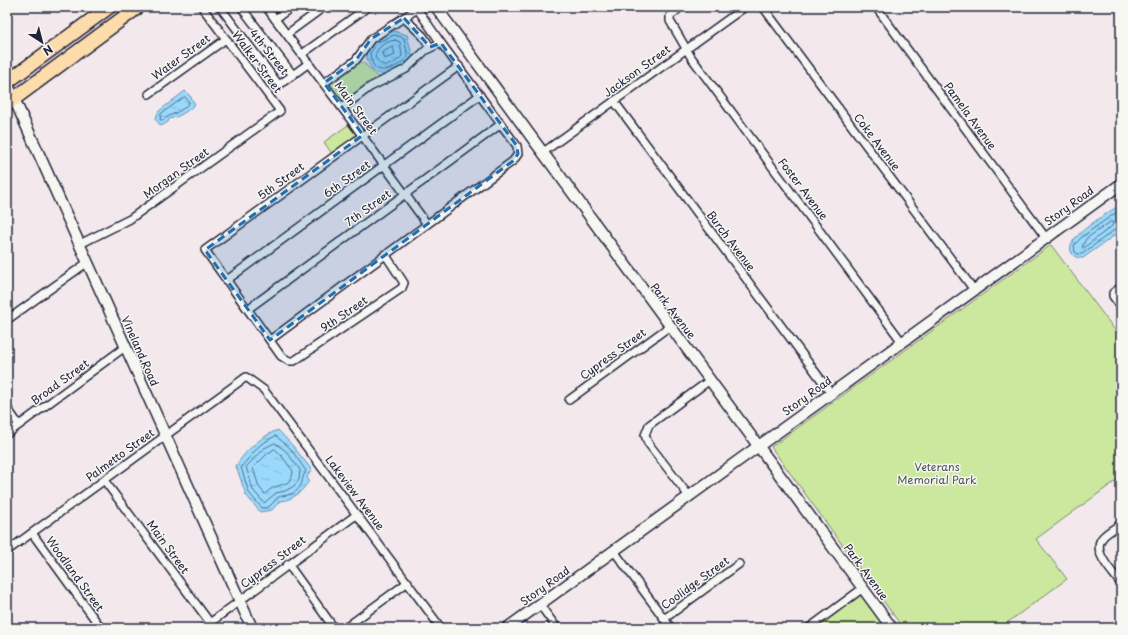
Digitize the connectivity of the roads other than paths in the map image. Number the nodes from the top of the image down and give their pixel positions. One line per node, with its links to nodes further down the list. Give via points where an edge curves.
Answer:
1 (109, 7): 27 (highway)
2 (202, 7): 19 (street, Walker Street)
3 (220, 7): 26 (street, 4th Street, via 279,85)
4 (241, 7): 26 (street)
5 (266, 7): 17 (street, Main Street)
6 (292, 7): 17 (street)
7 (324, 7): 18 (street)
8 (368, 7): 23 (street)
9 (436, 7): 37 (street, Park Avenue)
10 (681, 7): 22 (street, Foster Avenue, via 670,16 670,21)
11 (745, 7): 22 (street, Jackson Street)
12 (763, 7): 48 (street, Coke Avenue)
13 (876, 7): 42 (street, Pamela Avenue)
14 (135, 8): 32 (highway)
15 (417, 8): 16 (street); 20 (street)
16 (404, 18): 21 (street, via 423,36); 28 (street, via 371,39 356,60)
17 (276, 19): 18 (street, Main Street)
18 (287, 34): 23 (street, Main Street)
19 (226, 38): 29 (street, Water Street); 34 (street, Walker Street)
20 (441, 43): 21 (street); 25 (street)
21 (430, 47): 33 (street, via 406,69 370,87)
22 (686, 48): 31 (street, Jackson Street); 54 (street, Foster Avenue)
23 (302, 54): 24 (street, Main Street)
24 (308, 63): 26 (street, 4th Street); 28 (street, Main Street)
25 (459, 66): 30 (street); 36 (street, 5th Street)
26 (293, 75)
27 (7, 83): 32 (street, Vineland Road)
28 (324, 83): 33 (street, Main Street)
29 (149, 94)
30 (480, 95): 35 (street); 38 (street, 6th Street)
31 (614, 101): 37 (street, Jackson Street); 58 (street, Burch Avenue)
32 (10, 102): 43 (street, Vineland Road)
33 (342, 108): 36 (street, Main Street)
34 (280, 111): 43 (street, Morgan Street, via 130,219)
35 (501, 124): 40 (street, 7th Street); 41 (street, via 517,146 516,158)
36 (363, 135): 38 (street, Main Street); 46 (street, 5th Street, via 205,250)
37 (542, 153): 52 (street, Park Avenue)
38 (384, 165): 40 (street, Main Street); 46 (street, 6th Street)
39 (1121, 184): 42 (street, Story Road)
40 (406, 194): 41 (street, Main Street); 50 (street, 7th Street)
41 (427, 224): 44 (street)
42 (1046, 238): 48 (street, Story Road)
43 (80, 244): 45 (street, Vineland Road)
44 (385, 254): 53 (street); 53 (street, 9th Street, via 404,283 402,288 294,361 281,356)
45 (88, 262): 51 (street); 55 (street, Vineland Road)
46 (227, 280): 50 (street, 5th Street)
47 (1121, 287): 49 (street, via 1113,293)
48 (974, 290): 54 (street, Story Road)
49 (1121, 306)
50 (248, 310): 53 (street, 5th Street)
51 (7, 320)
52 (670, 326): 57 (street, Park Avenue); 59 (street, Cypress Street)
53 (270, 340)
54 (902, 342): 58 (street, Story Road)
55 (125, 348): 61 (street, Broad Street); 63 (street, Vineland Road)
56 (246, 377): 63 (street, Palmetto Street); 67 (street, Lakeview Avenue, via 264,390)
57 (710, 380): 64 (street, Park Avenue); 66 (street, via 649,425 645,435 648,443)
58 (831, 393): 64 (street, Story Road)
59 (569, 400)
60 (7, 408): 61 (street)
61 (19, 425): 62 (street, Broad Street)
62 (7, 434)
63 (165, 435): 65 (street, Palmetto Street); 77 (street, Vineland Road)
64 (759, 446): 66 (street, Story Road); 76 (street, Park Avenue)
65 (104, 480): 69 (street, Palmetto Street); 80 (street, Main Street)
66 (689, 496): 71 (street, Story Road)
67 (356, 515): 72 (street, Cypress Street); 74 (street, Lakeview Avenue)
68 (1121, 524): 75 (street, via 1103,537 1098,550)
69 (32, 533): 70 (street, Palmetto Street); 81 (street, Woodland Street)
70 (7, 551)
71 (614, 551): 78 (street, Story Road); 79 (street)
72 (288, 564): 77 (street, Cypress Street); 84 (street)
73 (739, 564): 79 (street, Coolidge Street)
74 (408, 582): 85 (street); 86 (street, Lakeview Avenue)
75 (1121, 584)
76 (863, 588): 90 (street); 91 (street, Park Avenue)
77 (240, 601): 80 (street, Cypress Street); 83 (street, Vineland Road)
78 (540, 605): 87 (street, Story Road); 88 (street)
79 (664, 619): 89 (street)
80 (212, 625): 82 (street, Cypress Street)
81 (101, 628)
82 (203, 628)
83 (252, 628)
84 (334, 628)
85 (345, 628)
86 (441, 628)
87 (507, 628)
88 (557, 628)
89 (671, 628)
90 (809, 628)
91 (892, 628)

